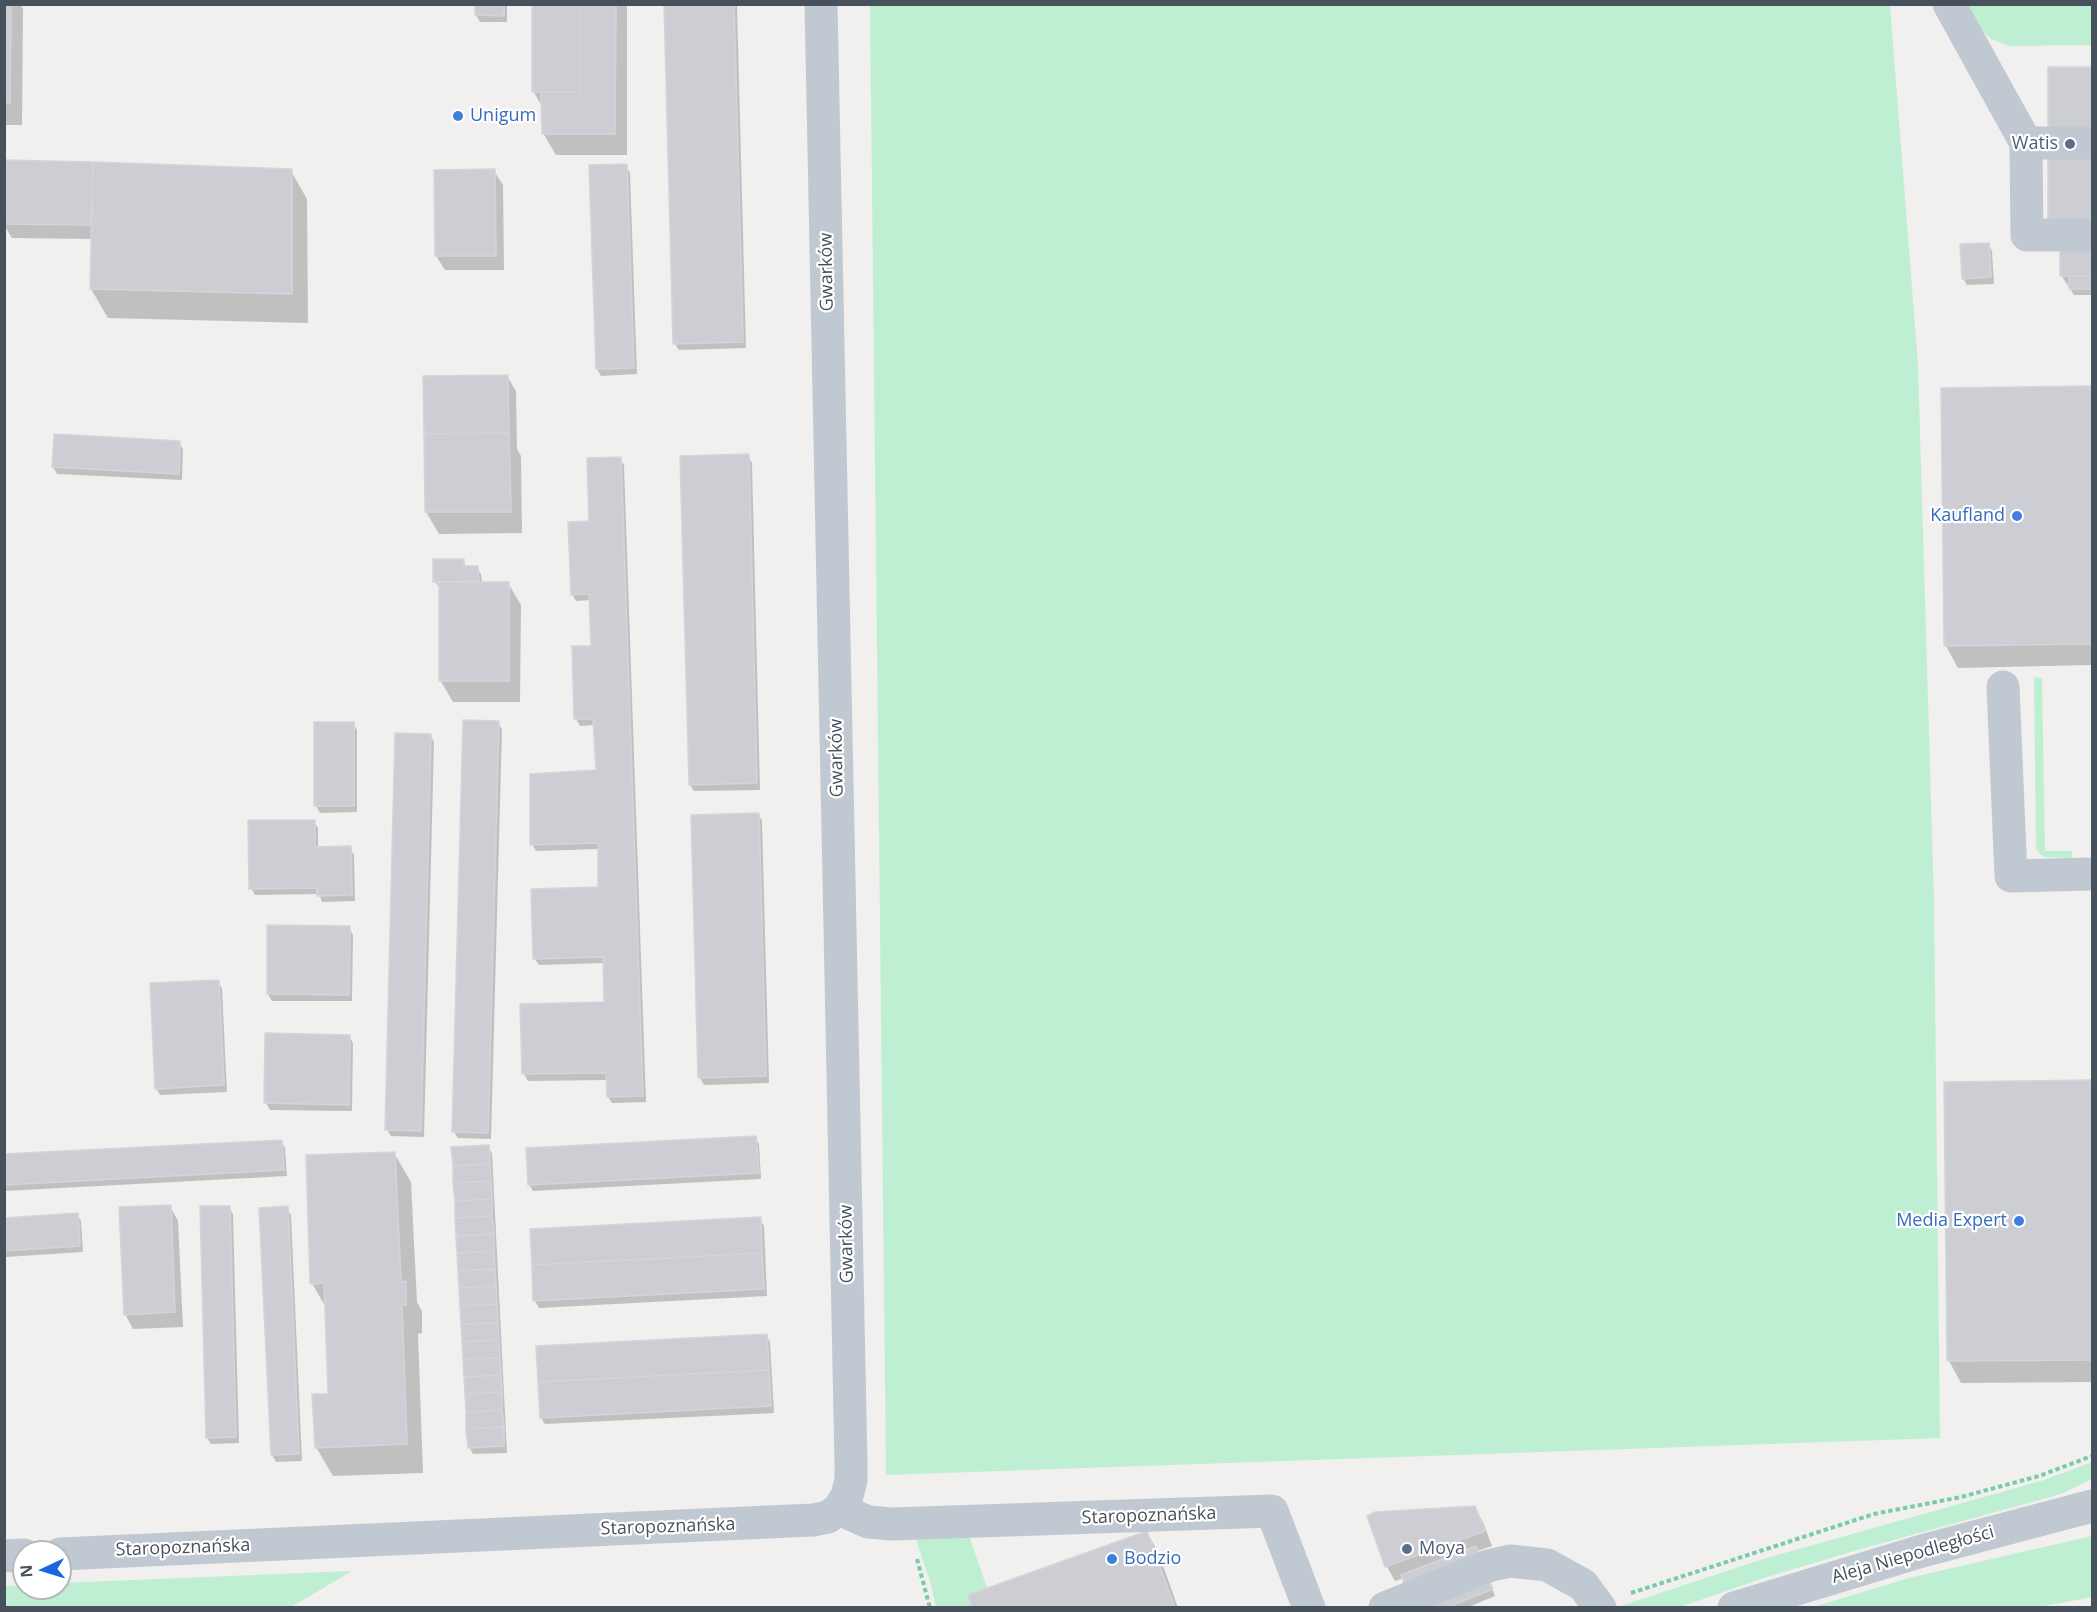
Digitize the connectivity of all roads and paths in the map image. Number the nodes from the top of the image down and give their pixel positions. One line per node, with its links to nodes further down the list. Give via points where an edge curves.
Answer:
1 (821, 4): 10 (street, Gwarków, via 851,1463 847,1496)
2 (1949, 4): 3 (street)
3 (2026, 143): 4 (street); 5 (street, via 2027,235)
4 (2092, 143)
5 (2092, 235)
6 (2003, 687): 7 (street, via 2011,876)
7 (2092, 874)
8 (2092, 1456): 12 (path, via 2039,1476 1972,1494 1874,1514)
9 (2092, 1506): 15 (street, Aleja Niepodległości, via 1922,1551)
10 (839, 1509): 11 (street, Staropoznańska, via 828,1517 774,1523); 13 (street, Staropoznańska, via 868,1522 892,1524 1272,1511)
11 (72, 1553)
12 (1599, 1606): 14 (street, via 1583,1584 1546,1566 1510,1561 1488,1566)
13 (1309, 1608)
14 (1385, 1608)
15 (1734, 1608)

